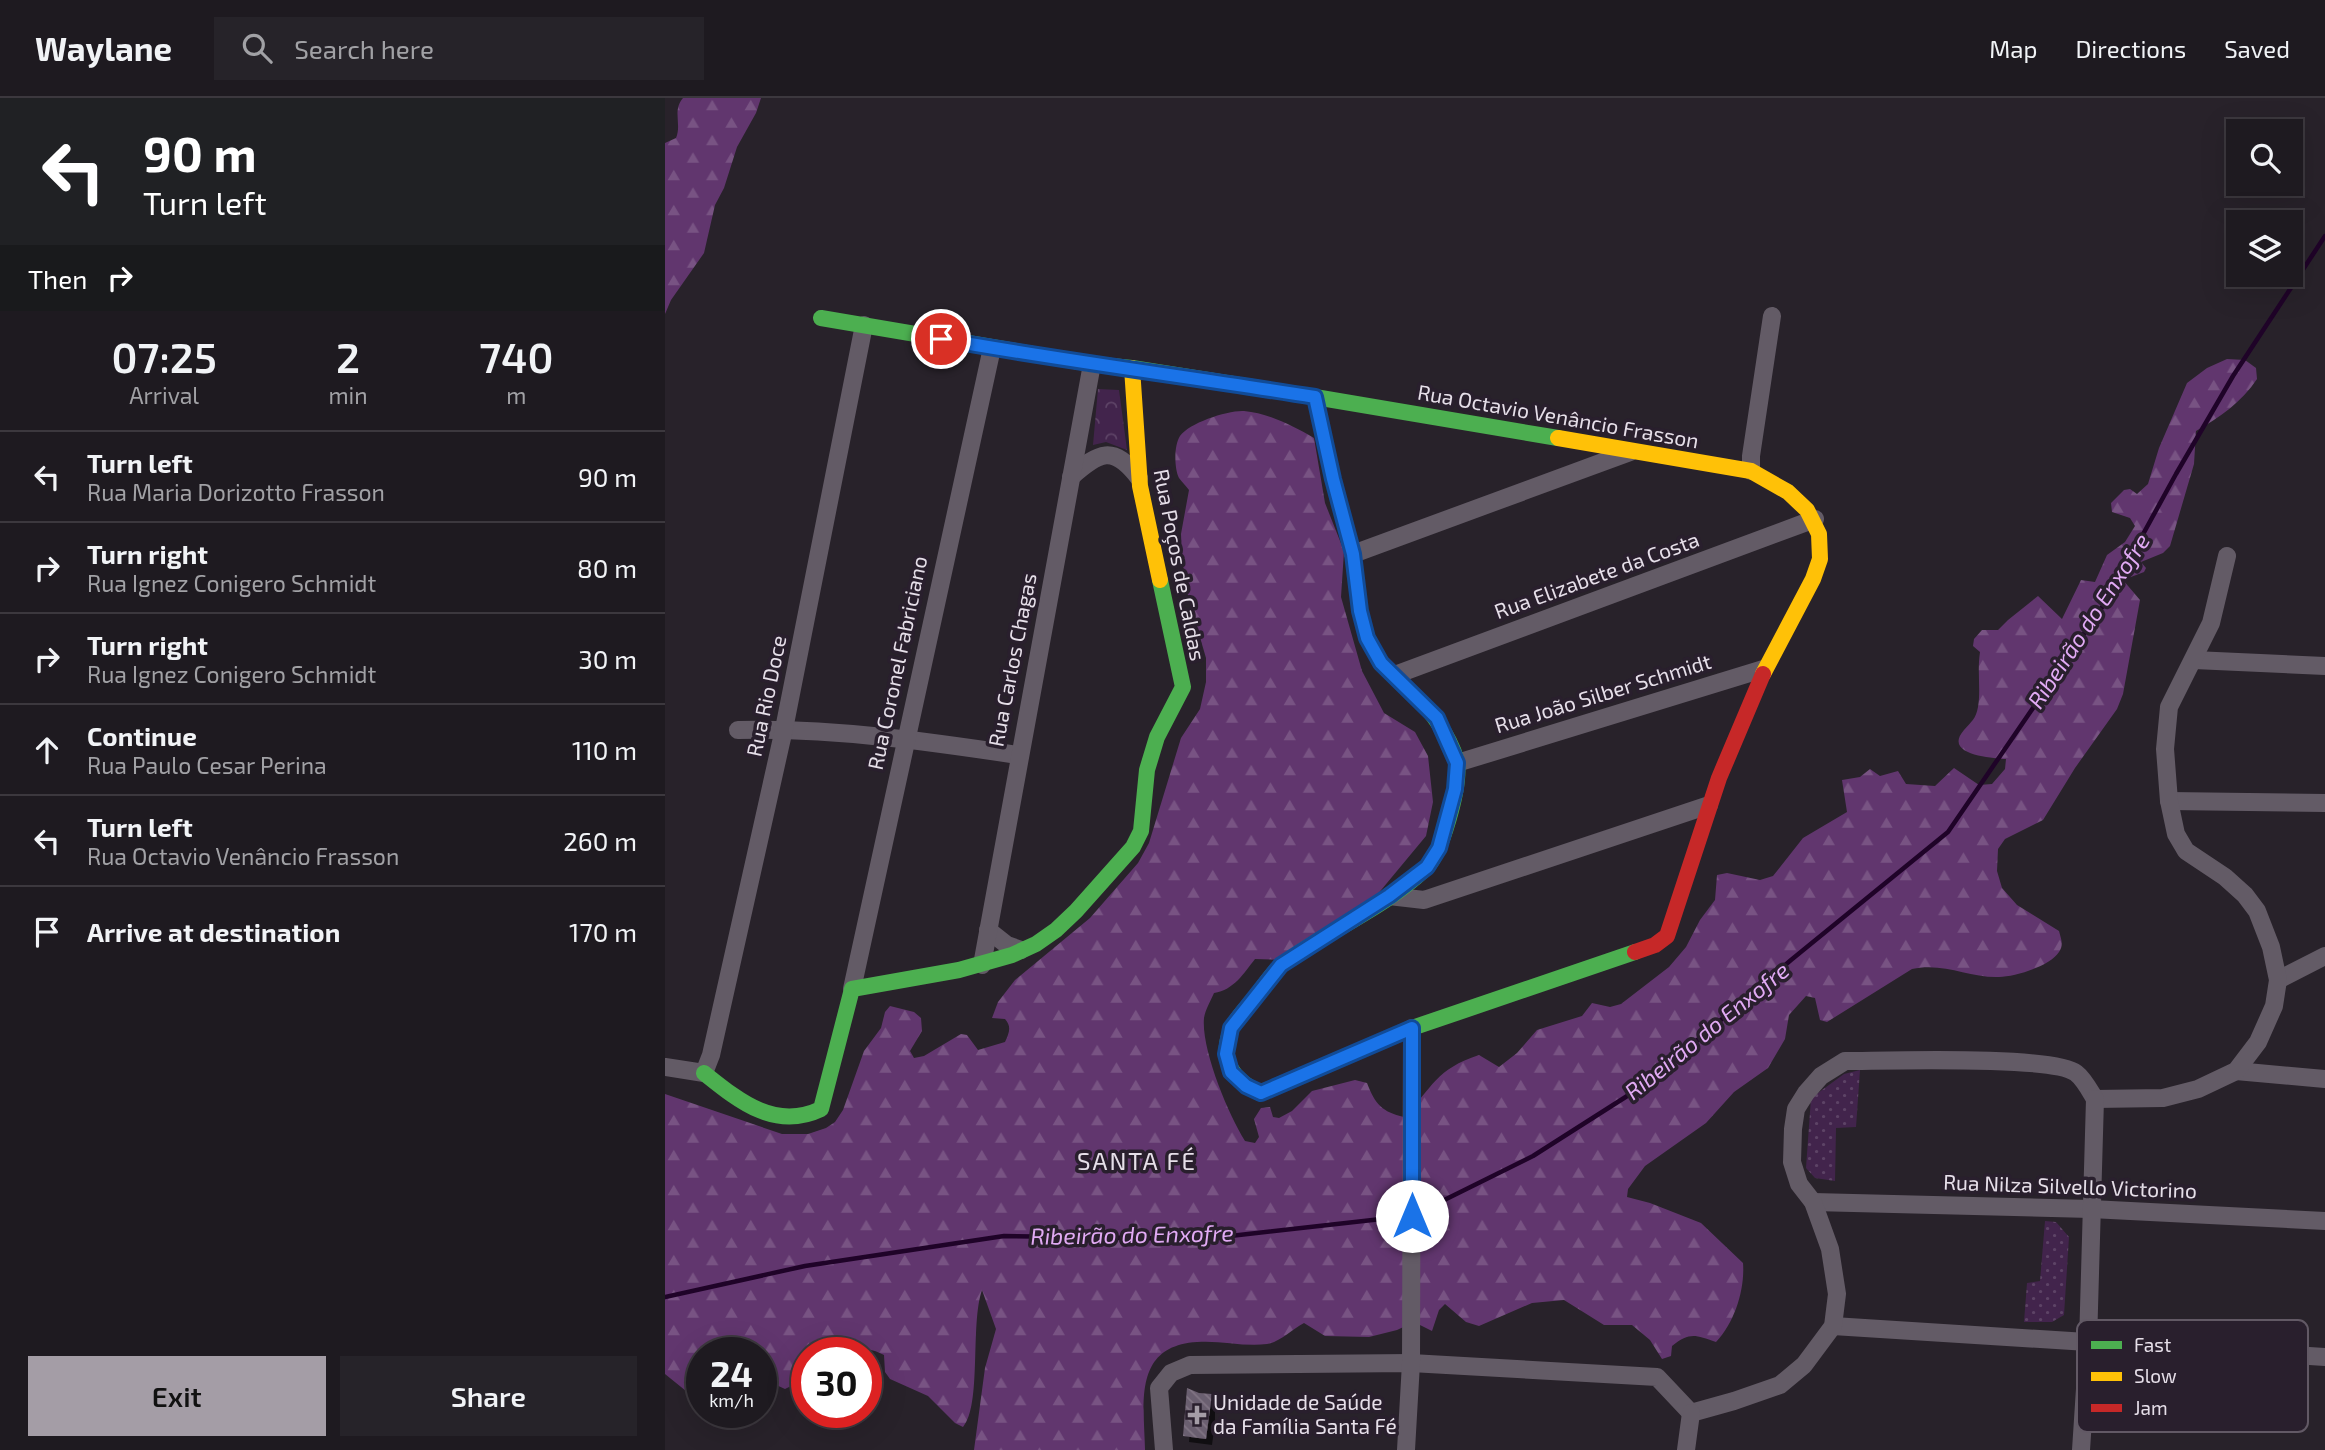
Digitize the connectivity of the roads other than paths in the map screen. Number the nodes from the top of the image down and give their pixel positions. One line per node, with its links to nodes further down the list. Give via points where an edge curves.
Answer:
1 (1772, 316): 9 (street)
2 (821, 318): 3 (street, Rua Octavio Venâncio Frasson)
3 (864, 325): 4 (street, Rua Octavio Venâncio Frasson); 19 (street, Rua Rio Doce)
4 (992, 348): 5 (street, Rua Octavio Venâncio Frasson); 21 (street, Rua Coronel Fabriciano)
5 (1092, 365): 6 (street, Rua Octavio Venâncio Frasson); 10 (street, Rua Carlos Chagas)
6 (1132, 368): 7 (street, Rua Octavio Venâncio Frasson); 11 (street, Rua Poços de Caldas)
7 (1315, 397): 8 (street, Rua Octavio Venâncio Frasson); 13 (street)
8 (1634, 451): 9 (street, Rua Octavio Venâncio Frasson); 13 (street)
9 (1751, 471): 12 (street, Rua Octavio Venâncio Frasson, via 1794,494)
10 (1071, 477): 11 (street, via 1102,454 1127,463); 22 (street, Rua Carlos Chagas)
11 (1139, 478): 29 (street, Rua Poços de Caldas, via 1182,687 1157,737 1147,771 1141,831 1133,847 1057,929)
12 (1815, 519): 17 (street, via 1821,554 1815,574); 18 (street, Rua Elizabete da Costa)
13 (1353, 554): 18 (street, via 1367,638 1381,663)
14 (2227, 556): 15 (street, via 2211,623)
15 (2194, 660): 16 (street); 24 (street, via 2169,707 2165,749)
16 (2325, 666)
17 (1763, 669): 23 (street, Rua João Silber Schmidt); 26 (street)
18 (1395, 675): 23 (street, via 1437,718)
19 (784, 729): 20 (street); 21 (street); 37 (street, Rua Rio Doce)
20 (738, 730)
21 (905, 738): 22 (street); 33 (street, Rua Coronel Fabriciano)
22 (1018, 755): 28 (street, Rua Carlos Chagas)
23 (1457, 763): 27 (street, via 1448,820 1434,858)
24 (2169, 801): 25 (street); 32 (street, via 2176,834 2186,851 2225,877 2257,911)
25 (2325, 803)
26 (1709, 805): 27 (street, via 1424,900); 34 (street, via 1667,936 1655,945)
27 (1389, 896): 34 (street, via 1281,965 1231,1028 1226,1054 1231,1072 1261,1093)
28 (988, 930): 29 (street); 31 (street, Rua Carlos Chagas)
29 (1021, 950): 31 (street, Rua Poços de Caldas)
30 (2325, 956): 32 (street)
31 (982, 965): 33 (street, Rua Poços de Caldas)
32 (2279, 980): 36 (street, via 2274,1006 2258,1042)
33 (852, 989): 37 (street, via 821,1109 811,1116 790,1119 760,1111)
34 (1412, 1028): 46 (street)
35 (665, 1067): 37 (street)
36 (2236, 1071): 38 (street); 39 (street, via 2163,1098)
37 (704, 1073)
38 (2325, 1079)
39 (2095, 1099): 40 (street, via 2077,1073 2063,1067 2028,1062 1845,1061 1821,1076 1796,1109 1792,1162 1799,1184); 41 (street)
40 (1813, 1202): 41 (street, Rua Nilza Silvello Victorino); 44 (street, via 1831,1249 1837,1294)
41 (2091, 1209): 42 (street, Rua Nilza Silvello Victorino); 43 (street)
42 (2325, 1221)
43 (2089, 1320)
44 (1833, 1326): 45 (street); 47 (street, via 1804,1365 1780,1385)
45 (2077, 1342)
46 (1411, 1363): 47 (street, via 1657,1377); 49 (street, via 1190,1365 1171,1373 1159,1388); 50 (street)
47 (1691, 1413): 51 (street)
48 (2082, 1432): 52 (street)
49 (1164, 1450)
50 (1406, 1450)
51 (1686, 1450)
52 (2081, 1450)

